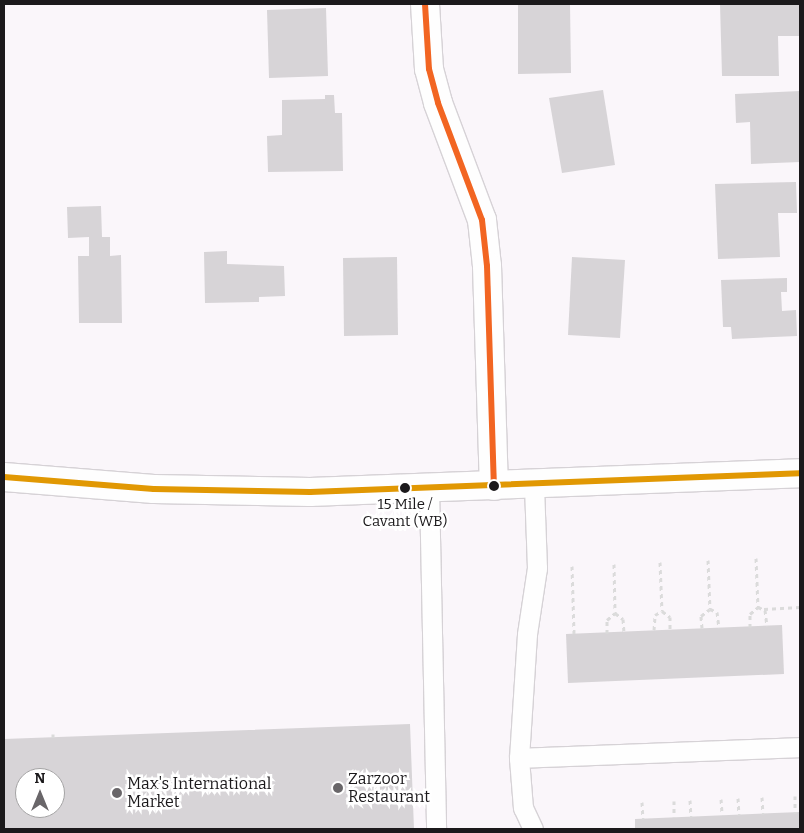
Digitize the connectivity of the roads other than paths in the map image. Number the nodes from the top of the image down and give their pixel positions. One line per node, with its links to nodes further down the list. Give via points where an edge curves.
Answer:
1 (425, 4): 5 (main road, via 429,69 438,103 482,220 487,266)
2 (800, 473): 4 (main road)
3 (4, 477): 6 (main road, via 154,489 310,492)
4 (534, 485): 5 (main road); 8 (lane, via 537,568 527,634)
5 (494, 486): 6 (main road)
6 (429, 489): 9 (lane)
7 (800, 747): 8 (lane)
8 (519, 758): 10 (lane, via 523,808)
9 (436, 829)
10 (533, 829)

